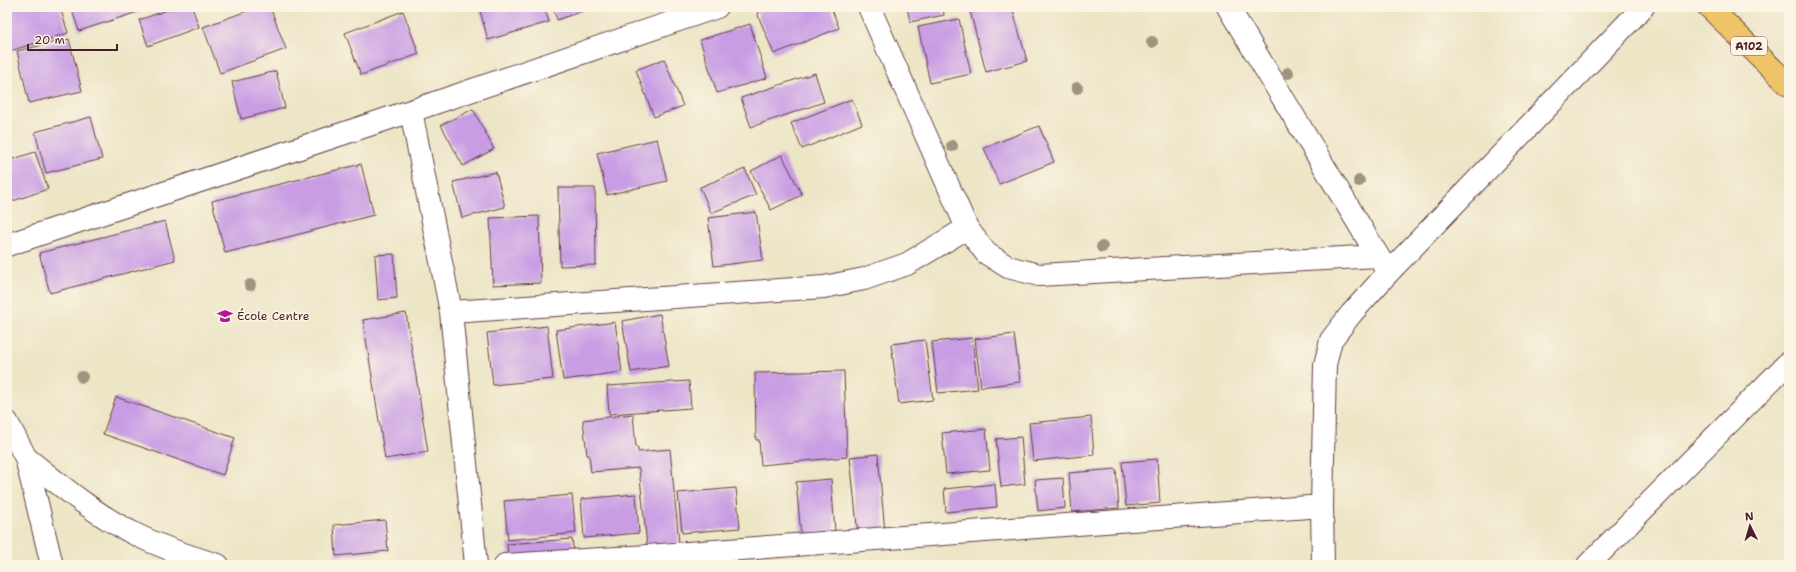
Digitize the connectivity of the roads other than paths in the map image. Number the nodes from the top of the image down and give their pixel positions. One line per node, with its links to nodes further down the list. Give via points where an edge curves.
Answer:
1 (717, 7): 7 (street)
2 (870, 7): 8 (street)
3 (1228, 7): 10 (street)
4 (1643, 7): 10 (street)
5 (1709, 7): 6 (main road, A102)
6 (1789, 85)
7 (411, 111): 9 (street); 11 (street)
8 (967, 228): 10 (street, via 986,253 1008,267 1039,275); 11 (street, via 907,264 864,279 824,287)
9 (7, 245)
10 (1383, 264): 15 (street, via 1331,340 1325,364)
11 (451, 312): 19 (street)
12 (1789, 362): 22 (street)
13 (7, 422): 14 (street)
14 (26, 458): 17 (street); 18 (street, via 76,497 128,531 182,555)
15 (1322, 506): 16 (street); 21 (street)
16 (633, 561): 20 (street)
17 (52, 565)
18 (218, 565)
19 (476, 565)
20 (505, 565)
21 (1323, 565)
22 (1588, 565)

